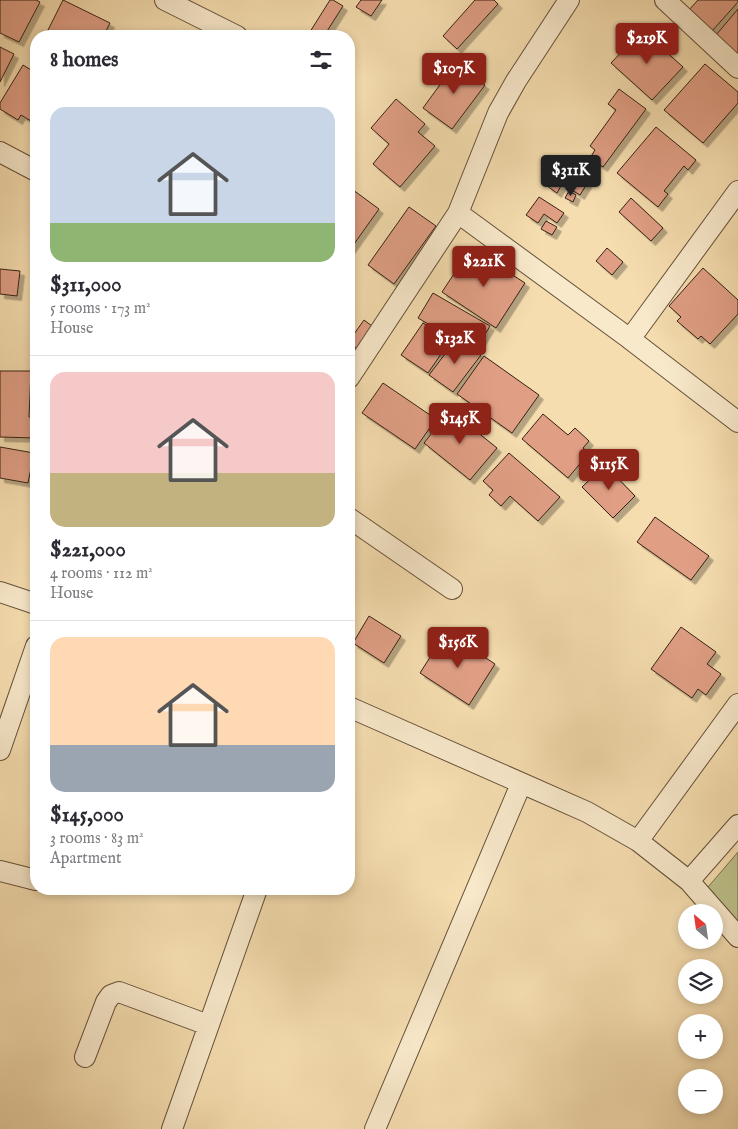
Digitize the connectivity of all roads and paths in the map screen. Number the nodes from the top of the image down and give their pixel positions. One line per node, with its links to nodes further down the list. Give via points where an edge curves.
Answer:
1 (164, 0): 4 (street)
2 (569, 0): 9 (street, via 498,113)
3 (665, 0): 5 (street)
4 (225, 30)
5 (738, 68)
6 (0, 152): 7 (street)
7 (30, 168)
8 (738, 191): 10 (street)
9 (458, 213): 10 (street); 11 (street)
10 (630, 339): 12 (street)
11 (355, 369)
12 (738, 422)
13 (355, 522): 14 (street)
14 (452, 589)
15 (0, 592): 16 (street)
16 (30, 602)
17 (30, 663): 20 (street)
18 (738, 704): 23 (street)
19 (355, 711): 21 (street)
20 (0, 750)
21 (520, 784): 23 (street, via 587,812); 32 (street)
22 (738, 825): 26 (street)
23 (638, 841): 26 (street)
24 (0, 871): 25 (street)
25 (30, 878)
26 (689, 881): 28 (street)
27 (255, 895): 29 (street)
28 (738, 937)
29 (208, 1025): 30 (street, via 119,992 106,1002); 31 (street)
30 (85, 1057)
31 (172, 1129)
32 (375, 1129)

